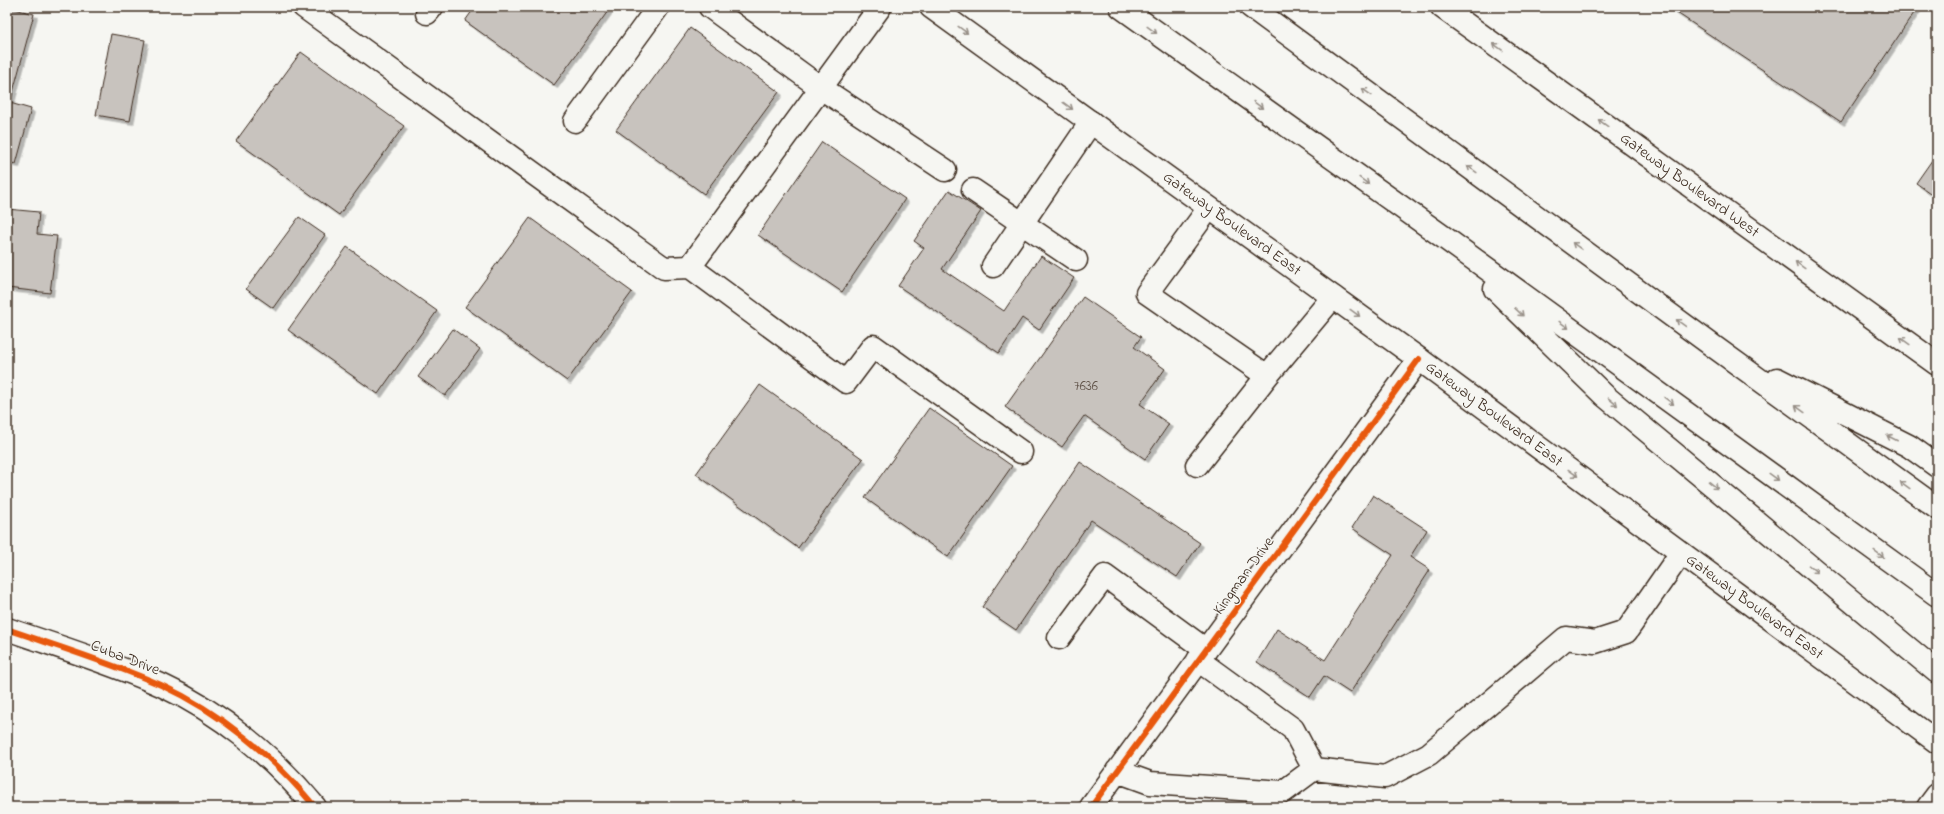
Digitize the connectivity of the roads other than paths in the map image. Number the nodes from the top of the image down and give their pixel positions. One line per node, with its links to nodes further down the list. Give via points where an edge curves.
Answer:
1 (304, 7): 19 (main road, via 664,268)
2 (658, 7): 10 (main road)
3 (710, 7): 9 (main road)
4 (880, 7): 9 (main road)
5 (931, 7): 11 (main road, Gateway Boulevard East, one-way to 11)
6 (1121, 7): 16 (main road, one-way to 16)
7 (1251, 7): 21 (main road, one-way to 7)
8 (1442, 7): 23 (main road, Gateway Boulevard West, one-way to 8)
9 (821, 88): 12 (main road); 19 (main road)
10 (575, 121)
11 (1091, 122): 14 (main road, Gateway Boulevard East); 15 (main road)
12 (945, 170)
13 (973, 190): 15 (main road)
14 (1209, 208): 20 (main road, Gateway Boulevard East); 24 (main road, via 1147,293)
15 (1022, 223): 17 (main road); 18 (main road)
16 (1442, 236): 30 (main road, one-way to 30); 34 (main road, one-way to 34, via 1605,396)
17 (1076, 260)
18 (992, 266)
19 (690, 267): 25 (main road, via 846,382 873,346)
20 (1333, 297): 22 (main road, Gateway Boulevard East, one-way to 22); 24 (main road)
21 (1713, 346): 27 (main road, one-way to 21, via 1908,446); 28 (main road, one-way to 21)
22 (1419, 360): 29 (main road, Gateway Boulevard East, one-way to 29); 33 (main road, Kingman Drive)
23 (1937, 364)
24 (1267, 376): 26 (main road)
25 (1021, 452)
26 (1197, 465)
27 (1937, 466)
28 (1937, 508)
29 (1681, 553): 35 (main road, Gateway Boulevard East); 36 (main road, via 1626,632 1595,642 1566,638 1429,754 1385,777)
30 (1937, 595)
31 (7, 629): 39 (main road, Cuba Drive, via 128,671 163,686 220,719 264,753 297,785)
32 (1059, 638): 33 (main road, via 1105,576)
33 (1202, 655): 36 (main road, via 1293,729); 37 (main road, Kingman Drive)
34 (1937, 672)
35 (1937, 742)
36 (1314, 769): 37 (main road, via 1283,792 1150,782)
37 (1117, 771): 40 (main road, Kingman Drive)
38 (1937, 795): 41 (main road)
39 (315, 807)
40 (1090, 807)
41 (1928, 807)

